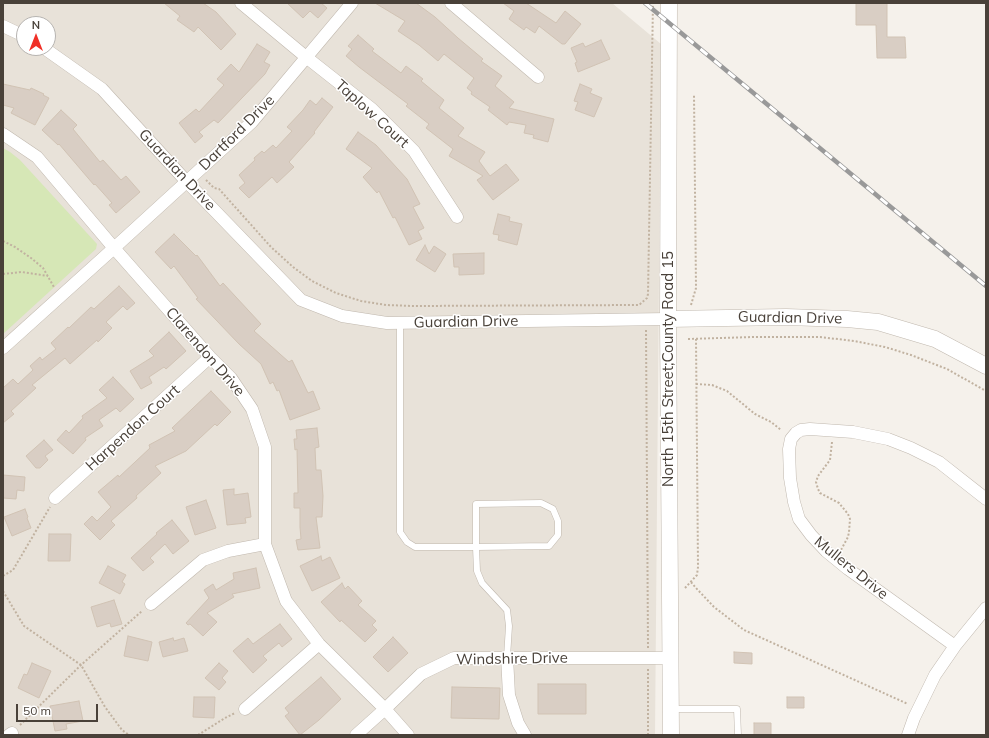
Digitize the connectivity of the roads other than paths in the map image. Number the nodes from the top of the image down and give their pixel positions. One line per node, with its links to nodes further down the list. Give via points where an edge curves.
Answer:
1 (241, 3): 8 (street, Taplow Court)
2 (352, 3): 8 (street, Dartford Drive)
3 (451, 3): 9 (street)
4 (669, 3): 14 (street, North 15th Street;County Road 15)
5 (3, 26): 6 (street)
6 (16, 32)
7 (55, 56): 11 (street, Guardian Drive, via 102,89)
8 (306, 57): 11 (street, Dartford Drive, via 252,122); 12 (street, Taplow Court, via 372,109 414,150)
9 (538, 77)
10 (3, 134): 13 (street, Clarendon Drive, via 37,157)
11 (187, 182): 13 (street, Dartford Drive); 15 (street, Guardian Drive, via 301,300 342,316)
12 (457, 217)
13 (114, 248): 16 (street, Dartford Drive); 17 (street, Clarendon Drive)
14 (668, 319): 15 (street, Guardian Drive); 18 (street, Guardian Drive, via 786,316 878,322 935,339); 28 (street, North 15th Street;County Road 15)
15 (400, 323): 22 (lane, via 400,532 407,542 415,547)
16 (3, 348)
17 (210, 357): 19 (street, Harpendon Court); 21 (street, Clarendon Drive, via 231,378 252,409 265,447)
18 (986, 366)
19 (55, 498)
20 (986, 499): 26 (street, Mullers Drive, via 939,462 888,439 854,432 810,429 801,430 791,439 790,478 794,502 799,519 811,535 848,569)
21 (265, 544): 23 (street, via 228,551 203,560); 25 (street, Clarendon Drive, via 286,601)
22 (476, 547): 22 (lane, via 476,504 541,503 553,509 558,521 558,535 549,546); 27 (lane, via 477,571 482,583 507,610)
23 (151, 604)
24 (986, 608): 26 (street)
25 (319, 644): 29 (street); 30 (street, Clarendon Drive)
26 (955, 646): 37 (street, via 935,675)
27 (507, 657): 28 (street, Windshire Drive); 30 (street, Windshire Drive, via 454,658 421,674); 34 (street, via 509,695 518,723)
28 (671, 658): 31 (street, North 15th Street;County Road 15)
29 (245, 709)
30 (385, 709): 32 (street, Windshire Drive); 33 (street, Clarendon Drive)
31 (671, 709): 35 (street, North 15th Street;County Road 15); 36 (lane, via 737,709)
32 (356, 735)
33 (408, 735)
34 (525, 735)
35 (671, 735)
36 (738, 735)
37 (908, 735)

